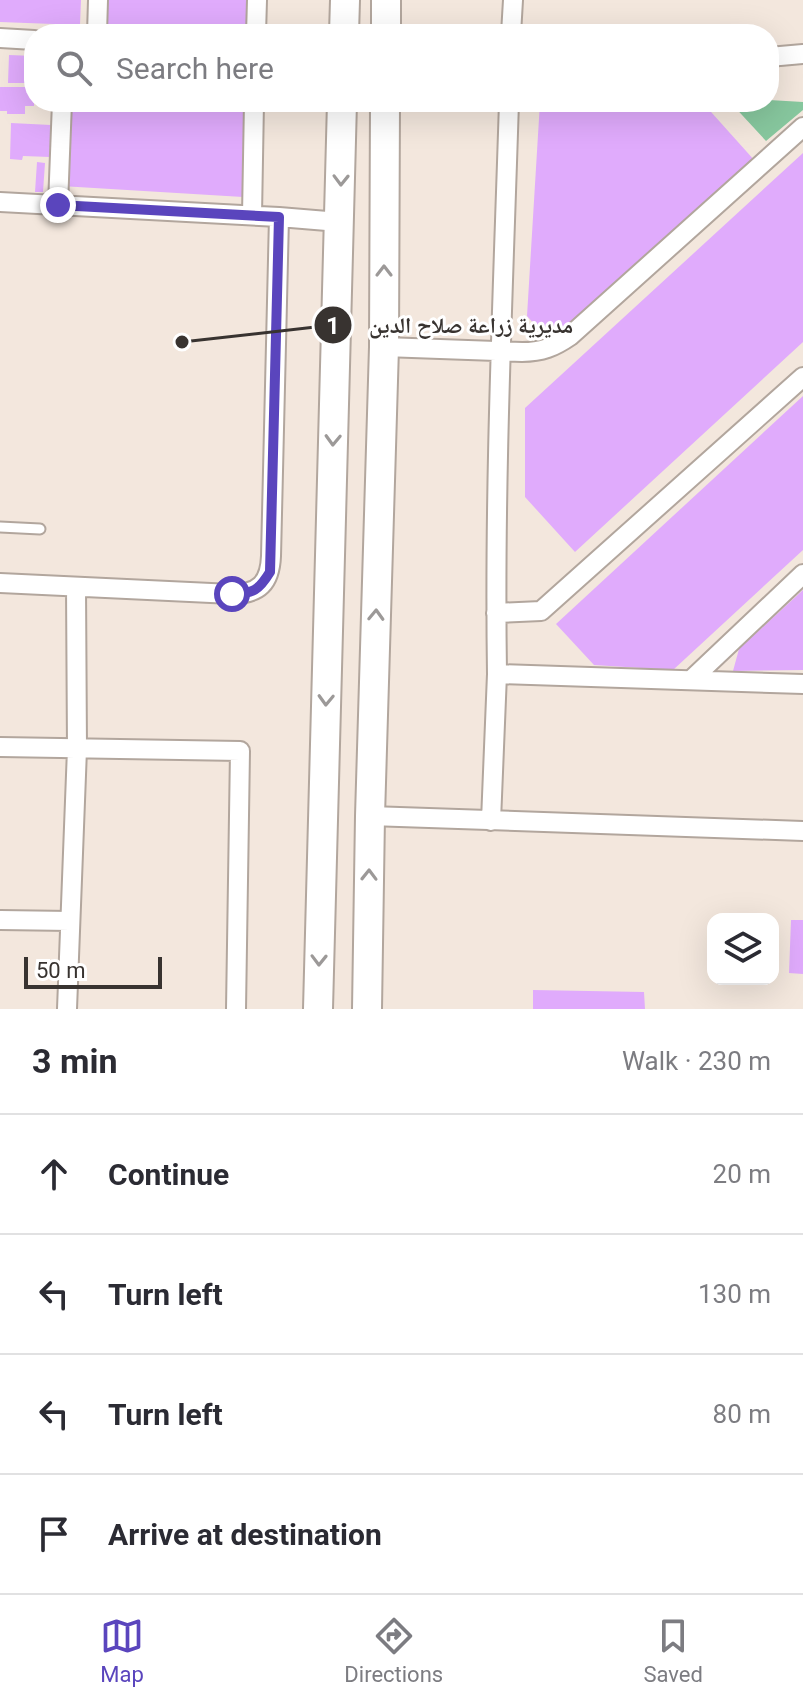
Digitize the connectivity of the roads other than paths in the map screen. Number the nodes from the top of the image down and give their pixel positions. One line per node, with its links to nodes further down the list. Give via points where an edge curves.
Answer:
1 (98, 0): 6 (street)
2 (257, 0): 7 (street)
3 (345, 0): 8 (main road)
4 (386, 0): 9 (main road)
5 (513, 0): 10 (street)
6 (97, 24)
7 (256, 24)
8 (344, 24)
9 (386, 24)
10 (512, 24)
11 (0, 38): 12 (street)
12 (24, 39)
13 (803, 54): 14 (street)
14 (779, 56)
15 (62, 112): 22 (street)
16 (254, 112): 23 (street)
17 (342, 112): 25 (main road, one-way to 25)
18 (385, 112): 26 (main road, one-way to 18)
19 (509, 112): 27 (street)
20 (803, 129): 27 (street, via 563,341 540,352)
21 (0, 202): 22 (street)
22 (58, 205): 23 (street)
23 (252, 215): 24 (street)
24 (279, 217): 25 (street); 33 (street, via 270,572 262,586 248,594)
25 (339, 222): 47 (main road, one-way to 47)
26 (384, 347): 27 (street); 40 (main road, one-way to 26)
27 (501, 352): 34 (street)
28 (803, 377): 34 (street, via 541,611)
29 (0, 527): 30 (lane)
30 (40, 529)
31 (803, 574): 36 (street)
32 (0, 583): 33 (street)
33 (76, 587): 39 (street)
34 (496, 613): 35 (street)
35 (497, 674): 36 (street); 41 (street)
36 (691, 680): 37 (street)
37 (803, 684)
38 (0, 747): 39 (street)
39 (77, 749): 44 (street); 46 (street, via 240,751)
40 (370, 816): 41 (street); 48 (main road, one-way to 40)
41 (491, 821): 42 (street)
42 (803, 831)
43 (0, 920): 44 (street)
44 (70, 921): 45 (street)
45 (67, 1009)
46 (236, 1009)
47 (318, 1009)
48 (367, 1009)

